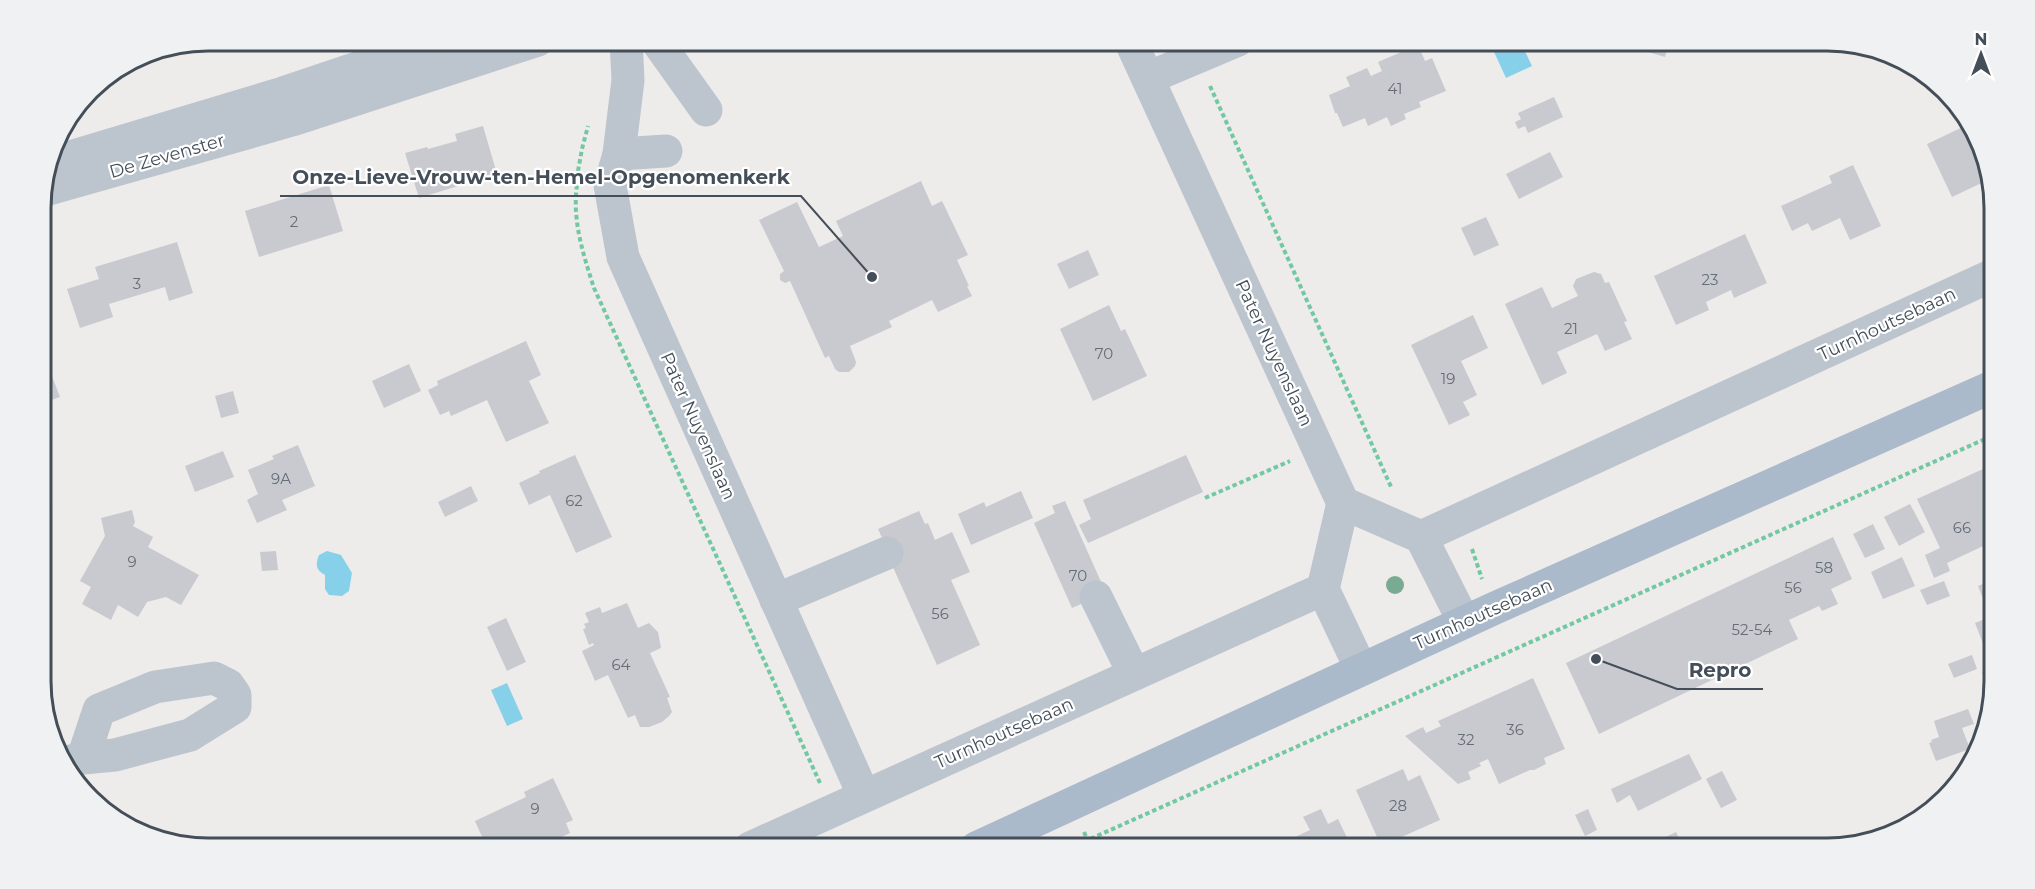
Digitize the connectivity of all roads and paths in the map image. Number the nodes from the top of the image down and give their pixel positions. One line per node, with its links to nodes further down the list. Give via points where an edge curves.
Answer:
1 (415, 51): 9 (street, De Zevenster)
2 (496, 51): 9 (street, De Zevenster)
3 (627, 51): 12 (street, Pater Nuyenslaan, via 628,80)
4 (664, 51): 10 (street)
5 (1135, 51): 8 (street, Pater Nuyenslaan)
6 (1213, 51): 7 (street)
7 (1197, 58): 8 (street); 21 (path)
8 (1148, 78): 18 (street, Pater Nuyenslaan)
9 (287, 106): 13 (street, De Zevenster); 14 (street, De Zevenster)
10 (706, 110)
11 (666, 151): 12 (street)
12 (619, 154): 25 (street, Pater Nuyenslaan, via 610,185 623,258)
13 (58, 161)
14 (52, 187)
15 (1984, 279): 21 (street, Turnhoutsebaan)
16 (1984, 390): 26 (main road, Turnhoutsebaan)
17 (1984, 439): 32 (path)
18 (1319, 450): 19 (path); 20 (street, Pater Nuyenslaan)
19 (1205, 498)
20 (1344, 502): 21 (street); 23 (street)
21 (1413, 534): 26 (street)
22 (887, 554): 25 (street)
23 (1323, 589): 27 (street); 28 (street, Turnhoutsebaan)
24 (1096, 597): 28 (street)
25 (776, 600): 29 (street, Pater Nuyenslaan)
26 (1464, 622): 27 (main road, Turnhoutsebaan)
27 (1361, 669): 31 (main road, Turnhoutsebaan)
28 (1134, 674): 29 (street, Turnhoutsebaan)
29 (864, 796): 30 (street, Turnhoutsebaan)
30 (772, 838)
31 (998, 838)
32 (1092, 838)

